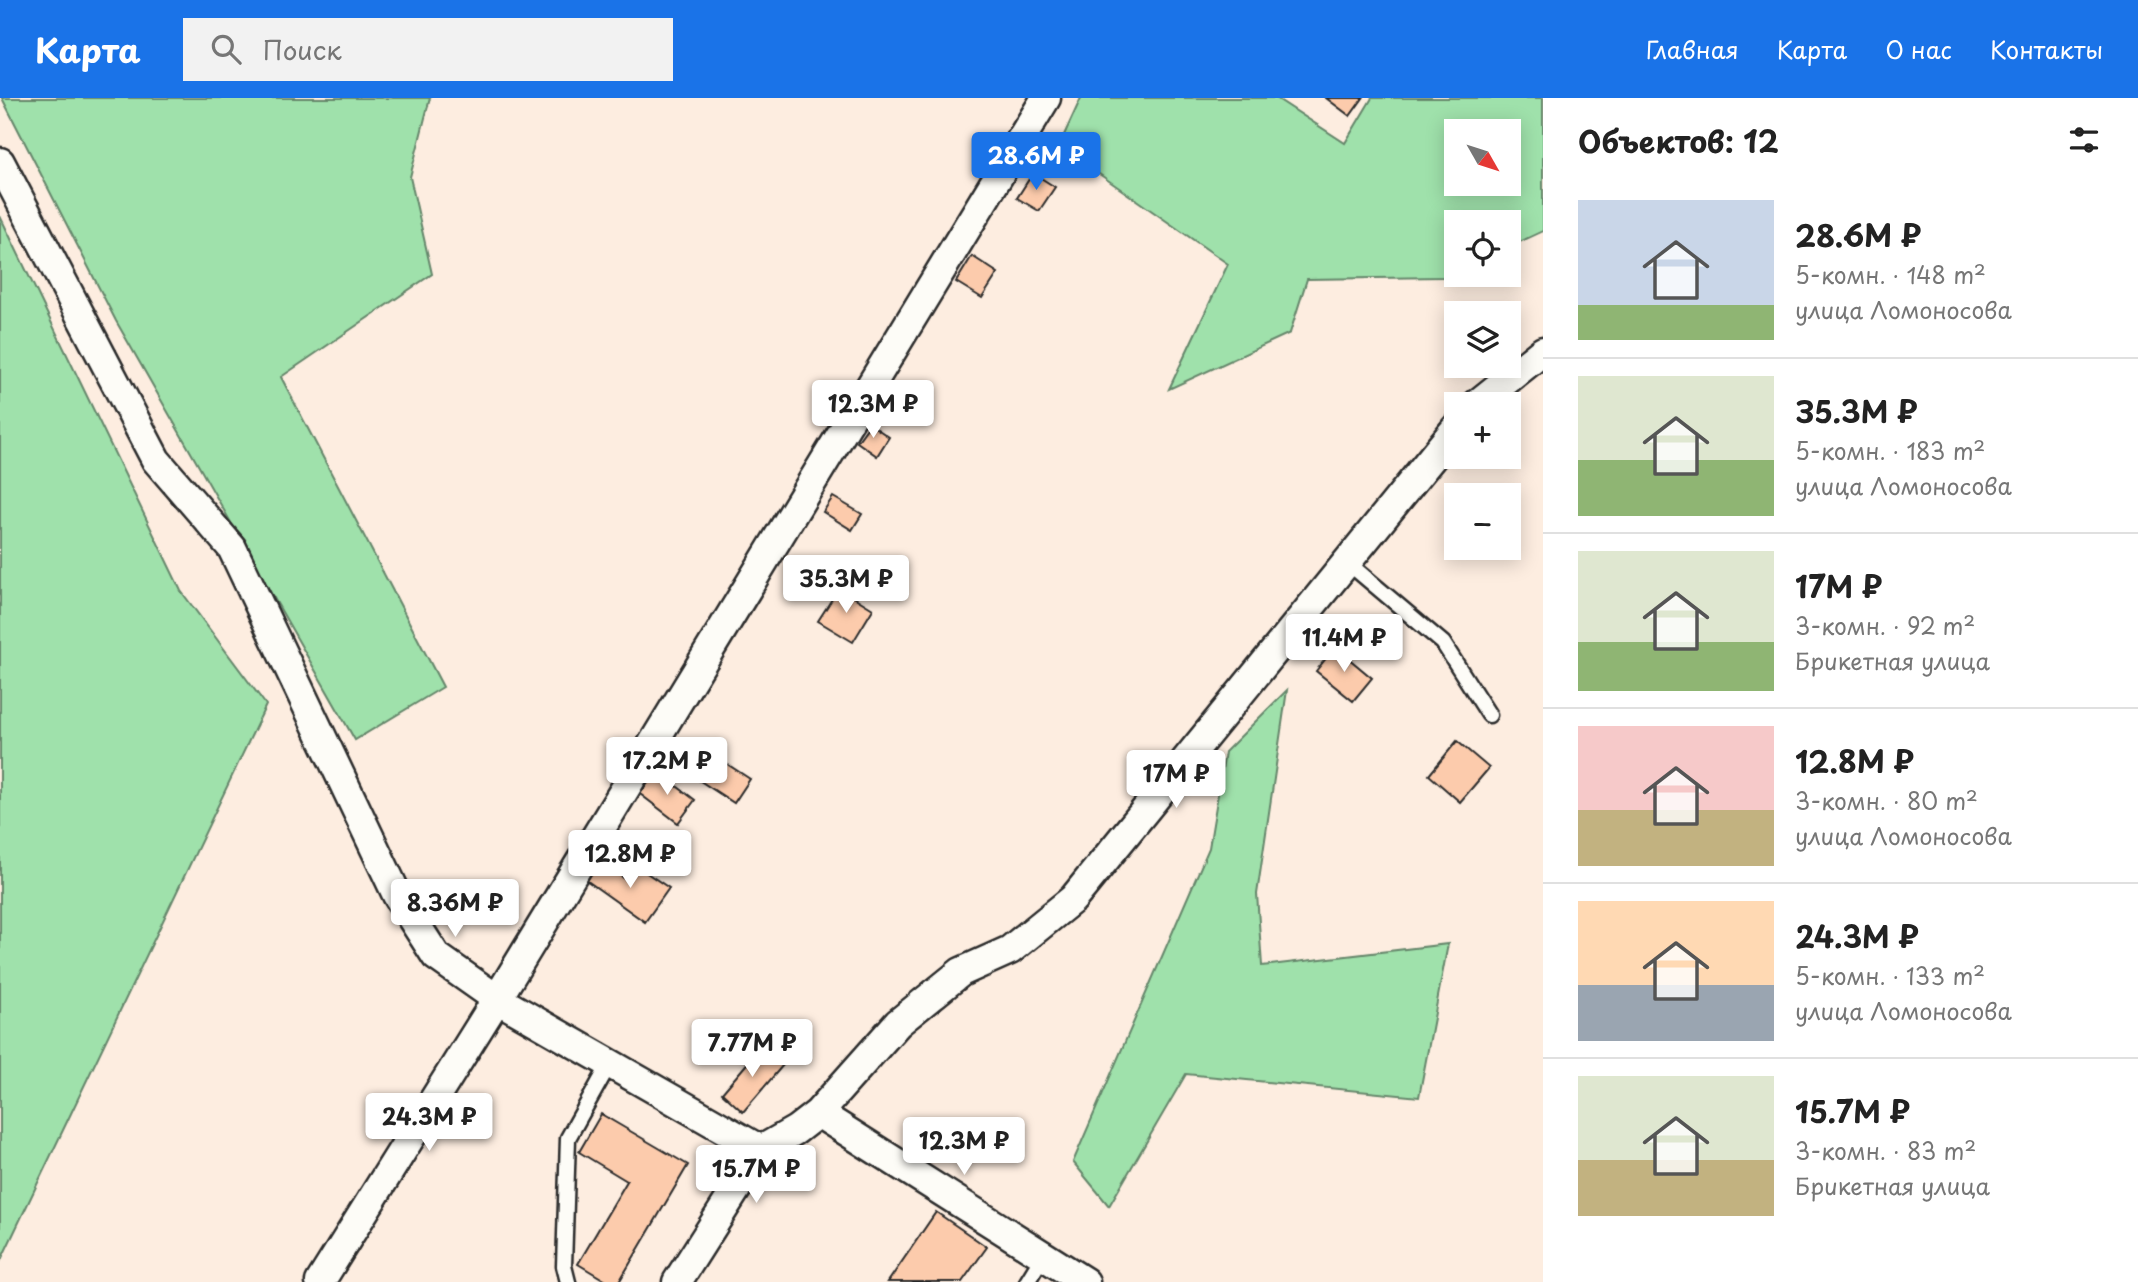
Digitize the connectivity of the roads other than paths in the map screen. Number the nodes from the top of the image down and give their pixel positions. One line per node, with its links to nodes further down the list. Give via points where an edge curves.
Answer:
1 (1046, 98): 8 (street)
2 (0, 162): 8 (street, via 156,460 232,548 397,895 436,956)
3 (1543, 351): 4 (street)
4 (1492, 392)
5 (1444, 443): 6 (street)
6 (1347, 562): 7 (lane, via 1443,643); 10 (street, via 1073,898 1010,950 961,972 898,1023)
7 (1489, 715)
8 (497, 999): 9 (street); 13 (street)
9 (610, 1063): 11 (street); 14 (lane, via 568,1138 564,1266)
10 (818, 1113): 11 (street); 12 (street)
11 (761, 1150): 15 (street)
12 (1043, 1255): 16 (lane); 17 (street)
13 (320, 1282)
14 (568, 1282)
15 (677, 1282)
16 (1027, 1282)
17 (1085, 1282)

